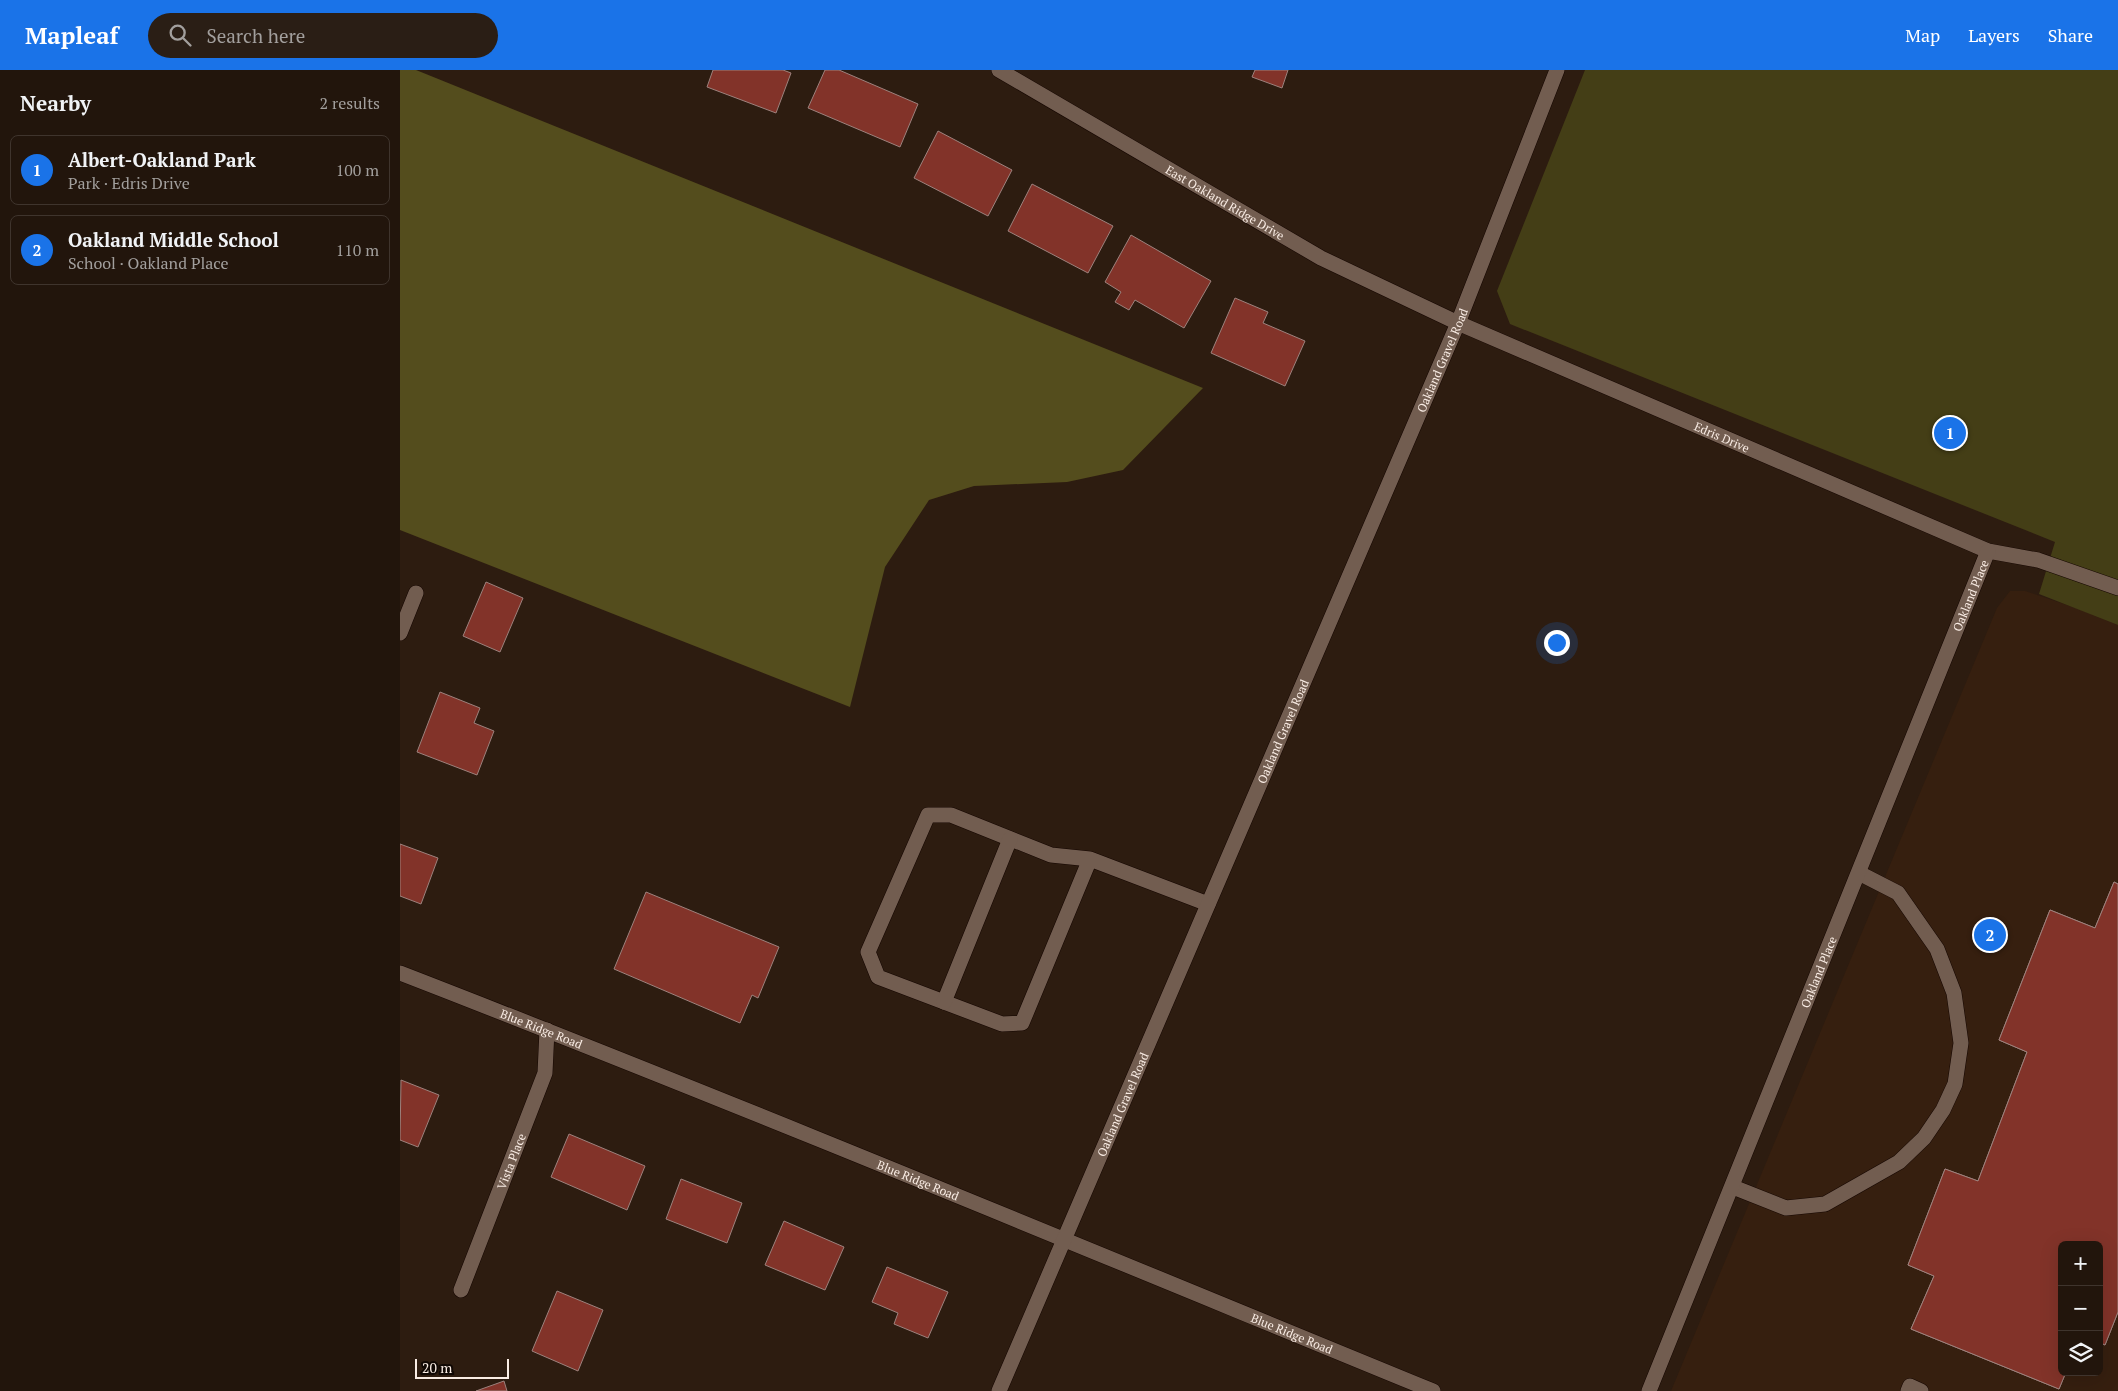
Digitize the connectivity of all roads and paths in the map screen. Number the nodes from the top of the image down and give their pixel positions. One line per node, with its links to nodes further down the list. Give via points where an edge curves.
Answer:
1 (999, 70): 3 (street, East Oakland Ridge Drive, via 1321,258)
2 (1557, 70): 3 (street, Oakland Gravel Road)
3 (1458, 323): 4 (street, Edris Drive); 11 (street, Oakland Gravel Road)
4 (1988, 551): 5 (street, Edris Drive, via 2038,560); 10 (street, Oakland Place)
5 (2118, 588)
6 (416, 593): 7 (street)
7 (400, 633)
8 (1010, 839): 9 (street, via 1051,855); 13 (street); 13 (street, via 951,815 928,815 868,952 878,977)
9 (1090, 859): 11 (street); 13 (street, via 1022,1023 1002,1024)
10 (1859, 873): 15 (street, Oakland Place); 15 (street, via 1898,893 1937,949 1954,993 1960,1035 1955,1084 1943,1110 1924,1138 1899,1162 1825,1204 1786,1208)
11 (1208, 904): 16 (street, Oakland Gravel Road)
12 (400, 973): 14 (street, Blue Ridge Road)
13 (944, 1002)
14 (547, 1030): 16 (street, Blue Ridge Road); 17 (street, Vista Place, via 545,1073)
15 (1733, 1186): 20 (street, Oakland Place)
16 (1065, 1239): 18 (street, Oakland Gravel Road); 19 (street, Blue Ridge Road)
17 (461, 1290)
18 (999, 1391)
19 (1433, 1391)
20 (1649, 1391)
21 (1908, 1391): 22 (street, via 1910,1386)
22 (1921, 1391)

